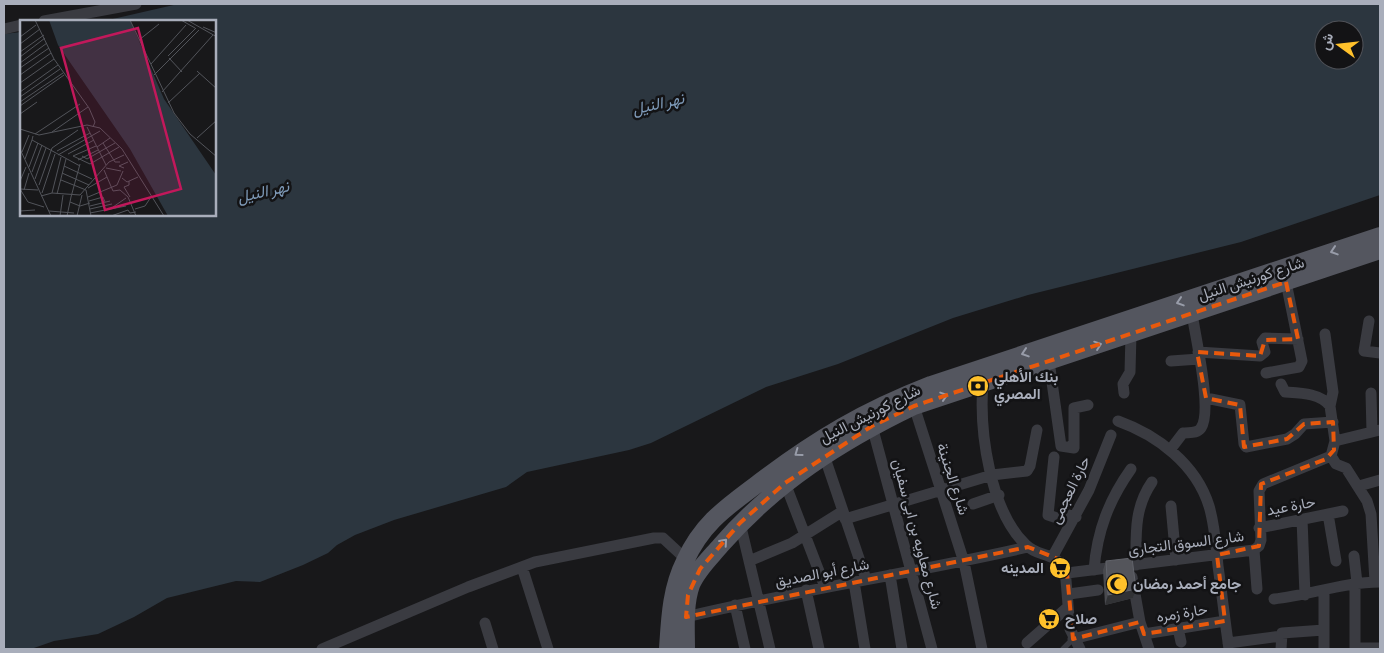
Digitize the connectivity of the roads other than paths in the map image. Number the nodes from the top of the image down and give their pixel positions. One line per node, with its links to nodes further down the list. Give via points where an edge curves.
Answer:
1 (136, 4): 2 (street)
2 (98, 7): 3 (street)
3 (48, 20)
4 (20, 26): 5 (street)
5 (4, 29)
6 (1380, 249): 7 (main road, شارع كورنيش النيل); 65 (main road, شارع كورنيش النيل, one-way to 65, via 893,399 815,441 720,511 699,537)
7 (1286, 282): 8 (main road, شارع كورنيش النيل); 12 (street)
8 (1192, 313): 10 (main road, شارع كورنيش النيل); 14 (street)
9 (1369, 321): 13 (street, via 1364,351)
10 (1131, 334): 15 (main road, شارع كورنيش النيل, one-way to 10); 20 (street, via 1130,372 1123,384)
11 (1325, 334): 25 (street, via 1333,392)
12 (1298, 339): 14 (street, via 1265,338 1262,342 1265,352 1260,356); 17 (street, via 1302,361 1299,367)
13 (1380, 354)
14 (1198, 356): 16 (street); 22 (street)
15 (1049, 361): 18 (main road, شارع كورنيش النيل); 23 (street, via 1060,446 1074,448 1074,408)
16 (1171, 361)
17 (1266, 373)
18 (982, 384): 24 (main road, شارع كورنيش النيل, one-way to 18); 38 (street, via 982,430)
19 (1281, 384): 25 (street, via 1285,392 1304,393 1322,399)
20 (1124, 392)
21 (1371, 393): 30 (street)
22 (1206, 398): 27 (street, via 1240,405 1246,447 1287,439 1304,424); 33 (street, via 1201,429 1183,433)
23 (1088, 405)
24 (914, 406): 28 (main road, شارع كورنيش النيل); 43 (street, شارع الجنينة)
25 (1330, 406): 27 (street)
26 (1118, 421): 33 (street, via 1145,433)
27 (1333, 422): 32 (street)
28 (872, 426): 34 (main road, شارع كورنيش النيل); 45 (street, شارع معاويه بن ابى سفيان)
29 (1037, 430): 38 (street, via 1028,470)
30 (1376, 431): 32 (street)
31 (1111, 435): 51 (street, حارة العجمى)
32 (1335, 441): 35 (street)
33 (1170, 450): 58 (street, via 1195,478 1208,504)
34 (824, 455): 41 (main road, شارع كورنيش النيل); 50 (street)
35 (1331, 456): 42 (street, via 1336,464 1346,468); 54 (street, شارع السوق التجارى, via 1262,484 1259,491)
36 (1054, 457): 51 (street, via 1047,514 1060,519 1065,514)
37 (1131, 469): 68 (street, via 1104,516)
38 (992, 475): 43 (street); 44 (street)
39 (1380, 480): 42 (street)
40 (1152, 482): 66 (street, via 1137,512)
41 (785, 483): 53 (main road, شارع كورنيش النيل); 55 (street)
42 (1359, 486): 74 (street, via 1371,514)
43 (941, 490): 45 (street); 64 (street, شارع الجنينة)
44 (999, 495): 46 (street); 56 (street, via 1013,528)
45 (894, 504): 50 (street); 69 (street, شارع معاويه بن ابى سفيان)
46 (973, 504)
47 (1171, 506): 62 (street)
48 (1343, 511): 49 (street, حارة عيد)
49 (1328, 514): 52 (street, حارة عيد); 63 (street, حارة عيد)
50 (844, 515): 55 (street); 72 (street)
51 (1076, 517): 59 (street, حارة العجمى)
52 (1302, 519): 54 (street, حارة عيد); 82 (street)
53 (740, 523): 61 (street); 65 (main road, شارع كورنيش النيل, one-way to 53)
54 (1259, 528): 57 (street, شارع السوق التجارى, via 1260,543)
55 (805, 535): 61 (street); 76 (street)
56 (1028, 547): 59 (street); 64 (street, شارع أبو الصديق)
57 (1254, 550): 58 (street, شارع السوق التجارى); 77 (street)
58 (1217, 555): 62 (street, شارع السوق التجارى); 88 (street)
59 (1053, 556): 70 (street)
60 (1354, 556): 75 (street)
61 (749, 560): 84 (street)
62 (1176, 560): 66 (street, شارع السوق التجارى)
63 (1336, 561)
64 (964, 562): 69 (street, شارع أبو الصديق); 112 (street, شارع الجنينة)
65 (693, 565): 67 (street, via 664,538 654,538); 87 (main road, شارع كورنيش النيل); 104 (main road, شارع كورنيش النيل, via 670,610)
66 (1133, 565): 68 (street, شارع السوق التجارى); 89 (street)
67 (522, 567): 101 (street); 103 (street)
68 (1094, 570): 70 (street, شارع السوق التجارى)
69 (912, 571): 71 (street, شارع أبو الصديق); 111 (street, شارع معاويه بن ابى سفيان)
70 (1067, 573): 81 (street)
71 (890, 575): 72 (street, شارع أبو الصديق); 110 (street)
72 (866, 579): 73 (street, شارع أبو الصديق)
73 (854, 582): 76 (street, شارع أبو الصديق); 109 (street)
74 (1378, 582): 75 (street)
75 (1356, 583): 80 (street); 99 (street)
76 (825, 587): 78 (street, شارع أبو الصديق)
77 (1257, 588)
78 (806, 590): 84 (street, شارع أبو الصديق); 108 (street)
79 (1098, 590): 81 (street)
80 (1324, 590): 82 (street); 92 (street)
81 (1069, 594): 86 (street)
82 (1306, 595): 83 (street)
83 (1274, 599)
84 (759, 600): 85 (street, شارع أبو الصديق); 107 (street)
85 (735, 605): 87 (street, شارع أبو الصديق); 106 (street)
86 (1068, 607): 95 (street); 97 (street)
87 (686, 617): 105 (main road, شارع كورنيش النيل)
88 (1225, 621): 91 (street, حارة زمره); 98 (street)
89 (1140, 622): 93 (street); 95 (street)
90 (485, 623): 102 (street)
91 (1178, 628): 93 (street, حارة زمره); 96 (street)
92 (1324, 630): 94 (street, via 1285,632); 117 (street)
93 (1144, 634): 115 (street)
94 (1280, 636): 98 (street); 116 (street)
95 (1073, 639): 113 (lane); 114 (street)
96 (1180, 642)
97 (1026, 643)
98 (1228, 646)
99 (1355, 648): 100 (street)
100 (1380, 648)
101 (322, 649)
102 (493, 649)
103 (548, 649)
104 (668, 649)
105 (686, 649)
106 (745, 649)
107 (770, 649)
108 (819, 649)
109 (865, 649)
110 (902, 649)
111 (932, 649)
112 (982, 649)
113 (1063, 649)
114 (1080, 649)
115 (1149, 649)
116 (1281, 649)
117 (1324, 649)

